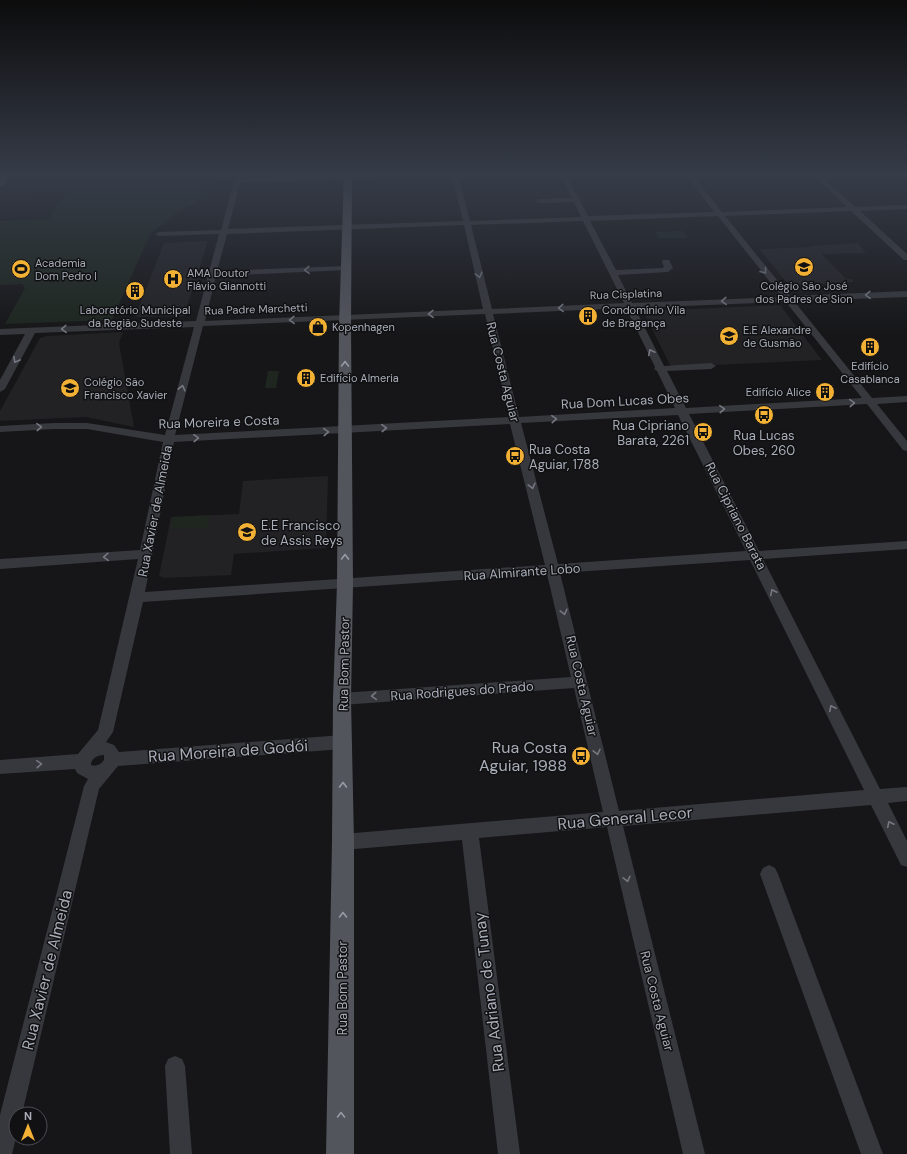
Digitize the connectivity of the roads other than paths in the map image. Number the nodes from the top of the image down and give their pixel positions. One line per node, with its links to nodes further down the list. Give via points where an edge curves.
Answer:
1 (347, 227): 14 (main road, Rua Bom Pastor)
2 (224, 228): 8 (street, Rua Xavier de Almeida)
3 (326, 228): 8 (street)
4 (468, 228): 20 (street, Rua Costa Aguiar, one-way to 20)
5 (587, 228): 15 (street, Rua Cipriano Barata)
6 (731, 228): 18 (street, one-way to 18)
7 (874, 228): 10 (street)
8 (223, 232): 9 (street); 16 (street, Rua Xavier de Almeida)
9 (159, 234)
10 (893, 245): 11 (street); 12 (street)
11 (907, 245)
12 (907, 258)
13 (666, 262): 15 (street, via 669,268 665,270)
14 (346, 268): 16 (street, one-way to 16); 21 (main road, Rua Bom Pastor)
15 (612, 273): 19 (street, Rua Cipriano Barata)
16 (212, 274): 22 (street, Rua Xavier de Almeida)
17 (907, 294): 18 (street, Rua Cisplatina, one-way to 18)
18 (787, 299): 19 (street, Rua Cisplatina, one-way to 19); 29 (street)
19 (628, 305): 20 (street, Rua Cisplatina, one-way to 20); 26 (street, Rua Cipriano Barata, one-way to 19)
20 (488, 311): 21 (street, Rua Cisplatina, one-way to 21); 31 (street, Rua Costa Aguiar)
21 (345, 317): 22 (street, Rua Padre Marchetti, one-way to 22); 33 (main road, Rua Bom Pastor, one-way to 21)
22 (199, 323): 23 (street, Rua Padre Marchetti, one-way to 23); 34 (street, Rua Xavier de Almeida, one-way to 22)
23 (32, 330): 24 (street, Rua Padre Marchetti); 27 (street, one-way to 27)
24 (0, 332)
25 (712, 366): 26 (street)
26 (660, 369): 30 (street, Rua Cipriano Barata)
27 (0, 389)
28 (907, 400): 29 (street, Rua Dom Lucas Obes)
29 (870, 402): 30 (street, Rua Dom Lucas Obes, one-way to 29); 35 (street)
30 (683, 412): 31 (street, Rua Dom Lucas Obes, one-way to 30); 38 (street, Rua Cipriano Barata)
31 (515, 421): 33 (street, Rua Dom Lucas Obes, one-way to 31); 40 (street, Rua Costa Aguiar, one-way to 40)
32 (0, 429): 34 (street, Rua Moreira e Costa, one-way to 34, via 70,425)
33 (345, 431): 34 (street, Rua Moreira e Costa, one-way to 33); 41 (main road, Rua Bom Pastor, one-way to 33)
34 (169, 439): 37 (street, Rua Xavier de Almeida)
35 (907, 448)
36 (907, 545): 38 (street, Rua Almirante Lobo)
37 (145, 554): 39 (street, one-way to 39); 42 (street, Rua Xavier de Almeida)
38 (756, 556): 40 (street, Rua Almirante Lobo); 49 (street, Rua Cipriano Barata, one-way to 38)
39 (0, 564)
40 (553, 570): 41 (street, Rua Almirante Lobo); 43 (street, Rua Costa Aguiar, one-way to 43)
41 (345, 584): 42 (street, Rua Almirante Lobo); 44 (main road, Rua Bom Pastor)
42 (137, 597): 46 (street, Rua Xavier de Almeida)
43 (581, 682): 44 (street, Rua Rodrigues do Prado, one-way to 44); 50 (street, Rua Costa Aguiar, one-way to 50)
44 (342, 699): 45 (main road, Rua Bom Pastor)
45 (343, 742): 46 (street, Rua Moreira de Godói); 52 (main road, Rua Bom Pastor, one-way to 45)
46 (97, 764): 47 (street, Rua Moreira de Godói, one-way to 46); 56 (street, Rua Xavier de Almeida)
47 (0, 767)
48 (907, 794): 49 (street, Rua General Lecor)
49 (876, 796): 50 (street, Rua General Lecor); 53 (street, Rua Cipriano Barata, one-way to 49)
50 (613, 819): 51 (street, Rua General Lecor); 60 (street, Rua Costa Aguiar, one-way to 60)
51 (470, 831): 52 (street, Rua General Lecor); 59 (street, Rua Adriano de Tunay)
52 (343, 842): 58 (main road, Rua Bom Pastor, one-way to 52)
53 (907, 859)
54 (769, 874): 61 (street)
55 (175, 1066): 57 (street)
56 (1, 1154)
57 (181, 1154)
58 (340, 1154)
59 (509, 1154)
60 (694, 1154)
61 (872, 1154)

